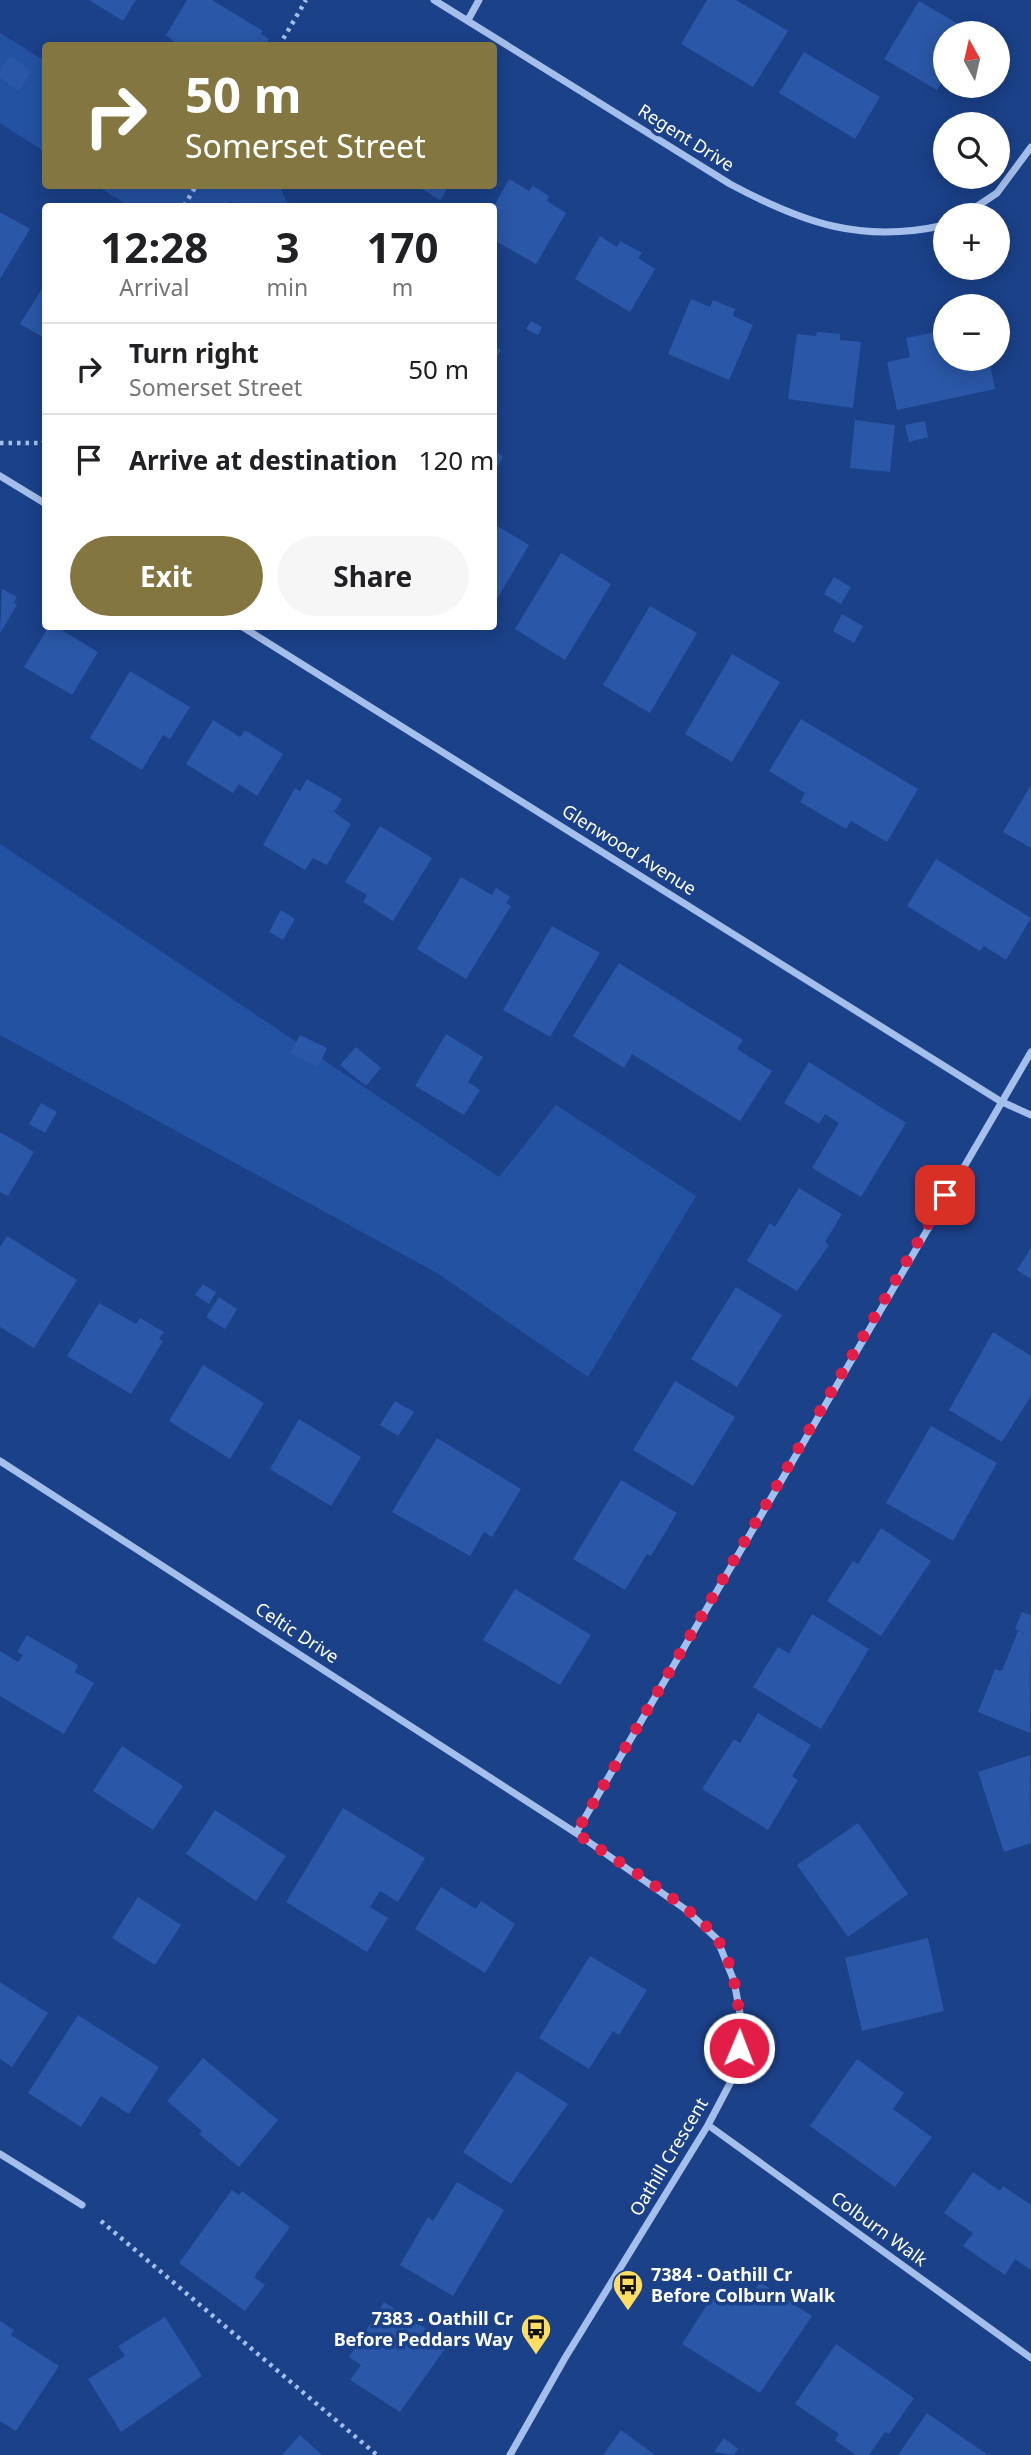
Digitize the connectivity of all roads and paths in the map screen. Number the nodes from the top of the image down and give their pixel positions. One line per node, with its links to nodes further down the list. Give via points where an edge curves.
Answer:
1 (306, 0): 5 (path)
2 (434, 0): 4 (street, Regent Drive)
3 (479, 0): 4 (street)
4 (468, 20): 8 (street, Regent Drive, via 778,210 862,233 909,234)
5 (281, 42)
6 (1031, 147): 7 (street, via 997,193)
7 (982, 203)
8 (933, 228)
9 (0, 443): 10 (path)
10 (42, 443)
11 (0, 476): 12 (street)
12 (42, 502)
13 (247, 630): 15 (street, Glenwood Avenue)
14 (1031, 1052): 15 (street)
15 (1000, 1101): 16 (street, Glenwood Avenue); 18 (street)
16 (1031, 1115)
17 (0, 1461): 18 (street, Celtic Drive)
18 (576, 1833): 19 (street, Oathill Crescent, via 685,1909 717,1939 734,1981 741,2024 736,2072)
19 (708, 2125): 22 (street, Colburn Walk); 24 (street, Oathill Crescent)
20 (0, 2154): 21 (street)
21 (82, 2205): 23 (path)
22 (1031, 2358)
23 (377, 2455)
24 (510, 2455)

